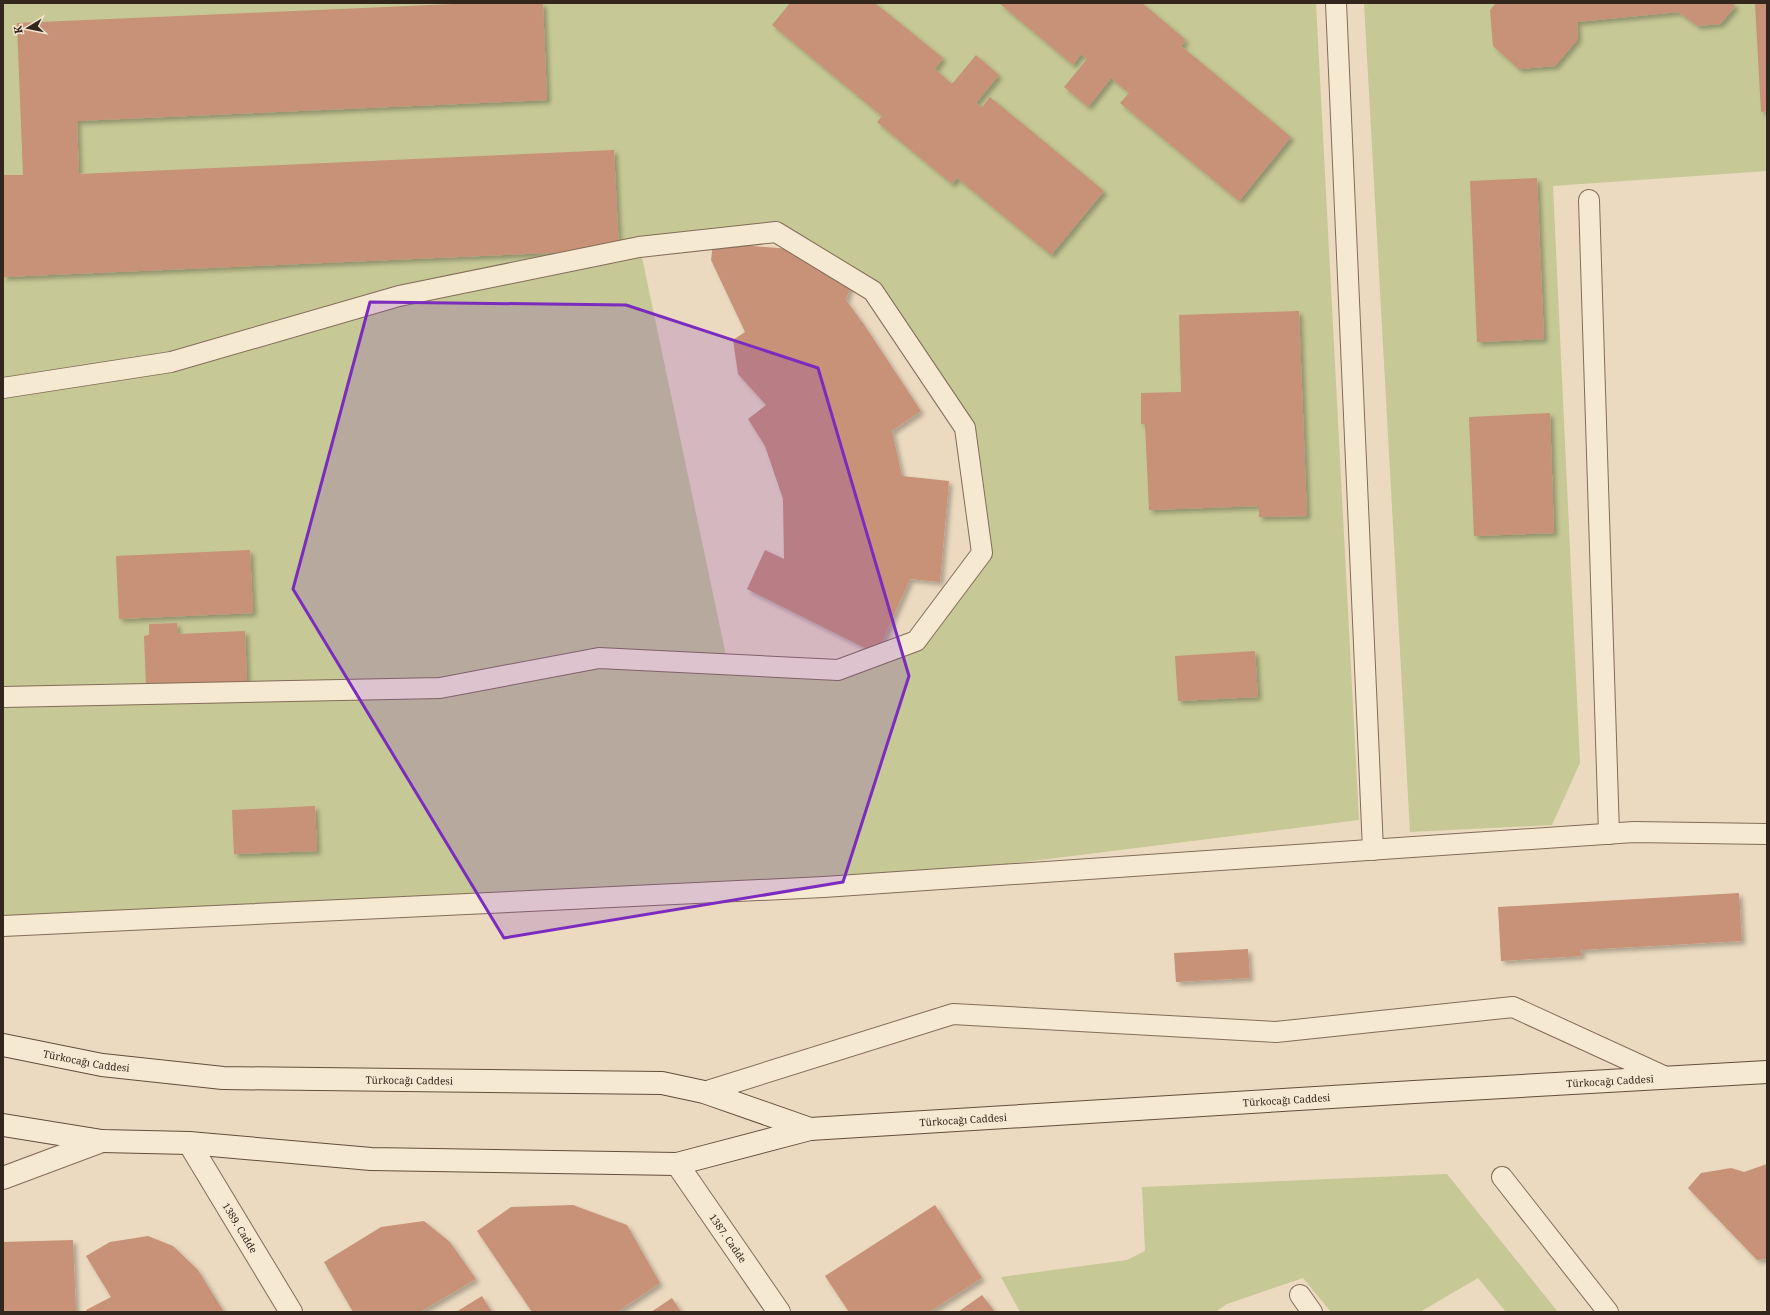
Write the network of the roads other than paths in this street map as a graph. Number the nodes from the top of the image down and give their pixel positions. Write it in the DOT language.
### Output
graph roads {
  1 [pos="1336,3"];
  2 [pos="1589,200"];
  3 [pos="3,388"];
  4 [pos="3,697"];
  5 [pos="1609,834"];
  6 [pos="1767,834"];
  7 [pos="1373,850"];
  8 [pos="3,926"];
  9 [pos="3,1045"];
  10 [pos="1766,1069"];
  11 [pos="1668,1078"];
  12 [pos="704,1092"];
  13 [pos="3,1126"];
  14 [pos="810,1129"];
  15 [pos="102,1141"];
  16 [pos="189,1143"];
  17 [pos="677,1164"];
  18 [pos="1502,1177"];
  19 [pos="3,1178"];
  20 [pos="1300,1296"];
  21 [pos="291,1312"];
  22 [pos="779,1312"];
  23 [pos="1312,1312"];
  24 [pos="1608,1312"];
  1 -- 7 [label="lane"];
  2 -- 5 [label="lane"];
  3 -- 4 [label="lane"];
  5 -- 6 [label="lane"];
  5 -- 7 [label="lane"];
  7 -- 8 [label="lane"];
  9 -- 12 [label="main road, Türkocağı Caddesi"];
  10 -- 11 [label="main road, Türkocağı Caddesi"];
  11 -- 12 [label="lane"];
  11 -- 14 [label="main road, Türkocağı Caddesi"];
  12 -- 14 [label="main road, Türkocağı Caddesi"];
  13 -- 15 [label="main road, Türkocağı Caddesi"];
  14 -- 17 [label="main road, Türkocağı Caddesi"];
  15 -- 16 [label="main road, Türkocağı Caddesi"];
  15 -- 19 [label="main road"];
  16 -- 17 [label="main road, Türkocağı Caddesi"];
  16 -- 21 [label="main road, 1389. Cadde"];
  17 -- 22 [label="main road, 1387. Cadde"];
  18 -- 24 [label="lane"];
  20 -- 23 [label="lane"];
}
